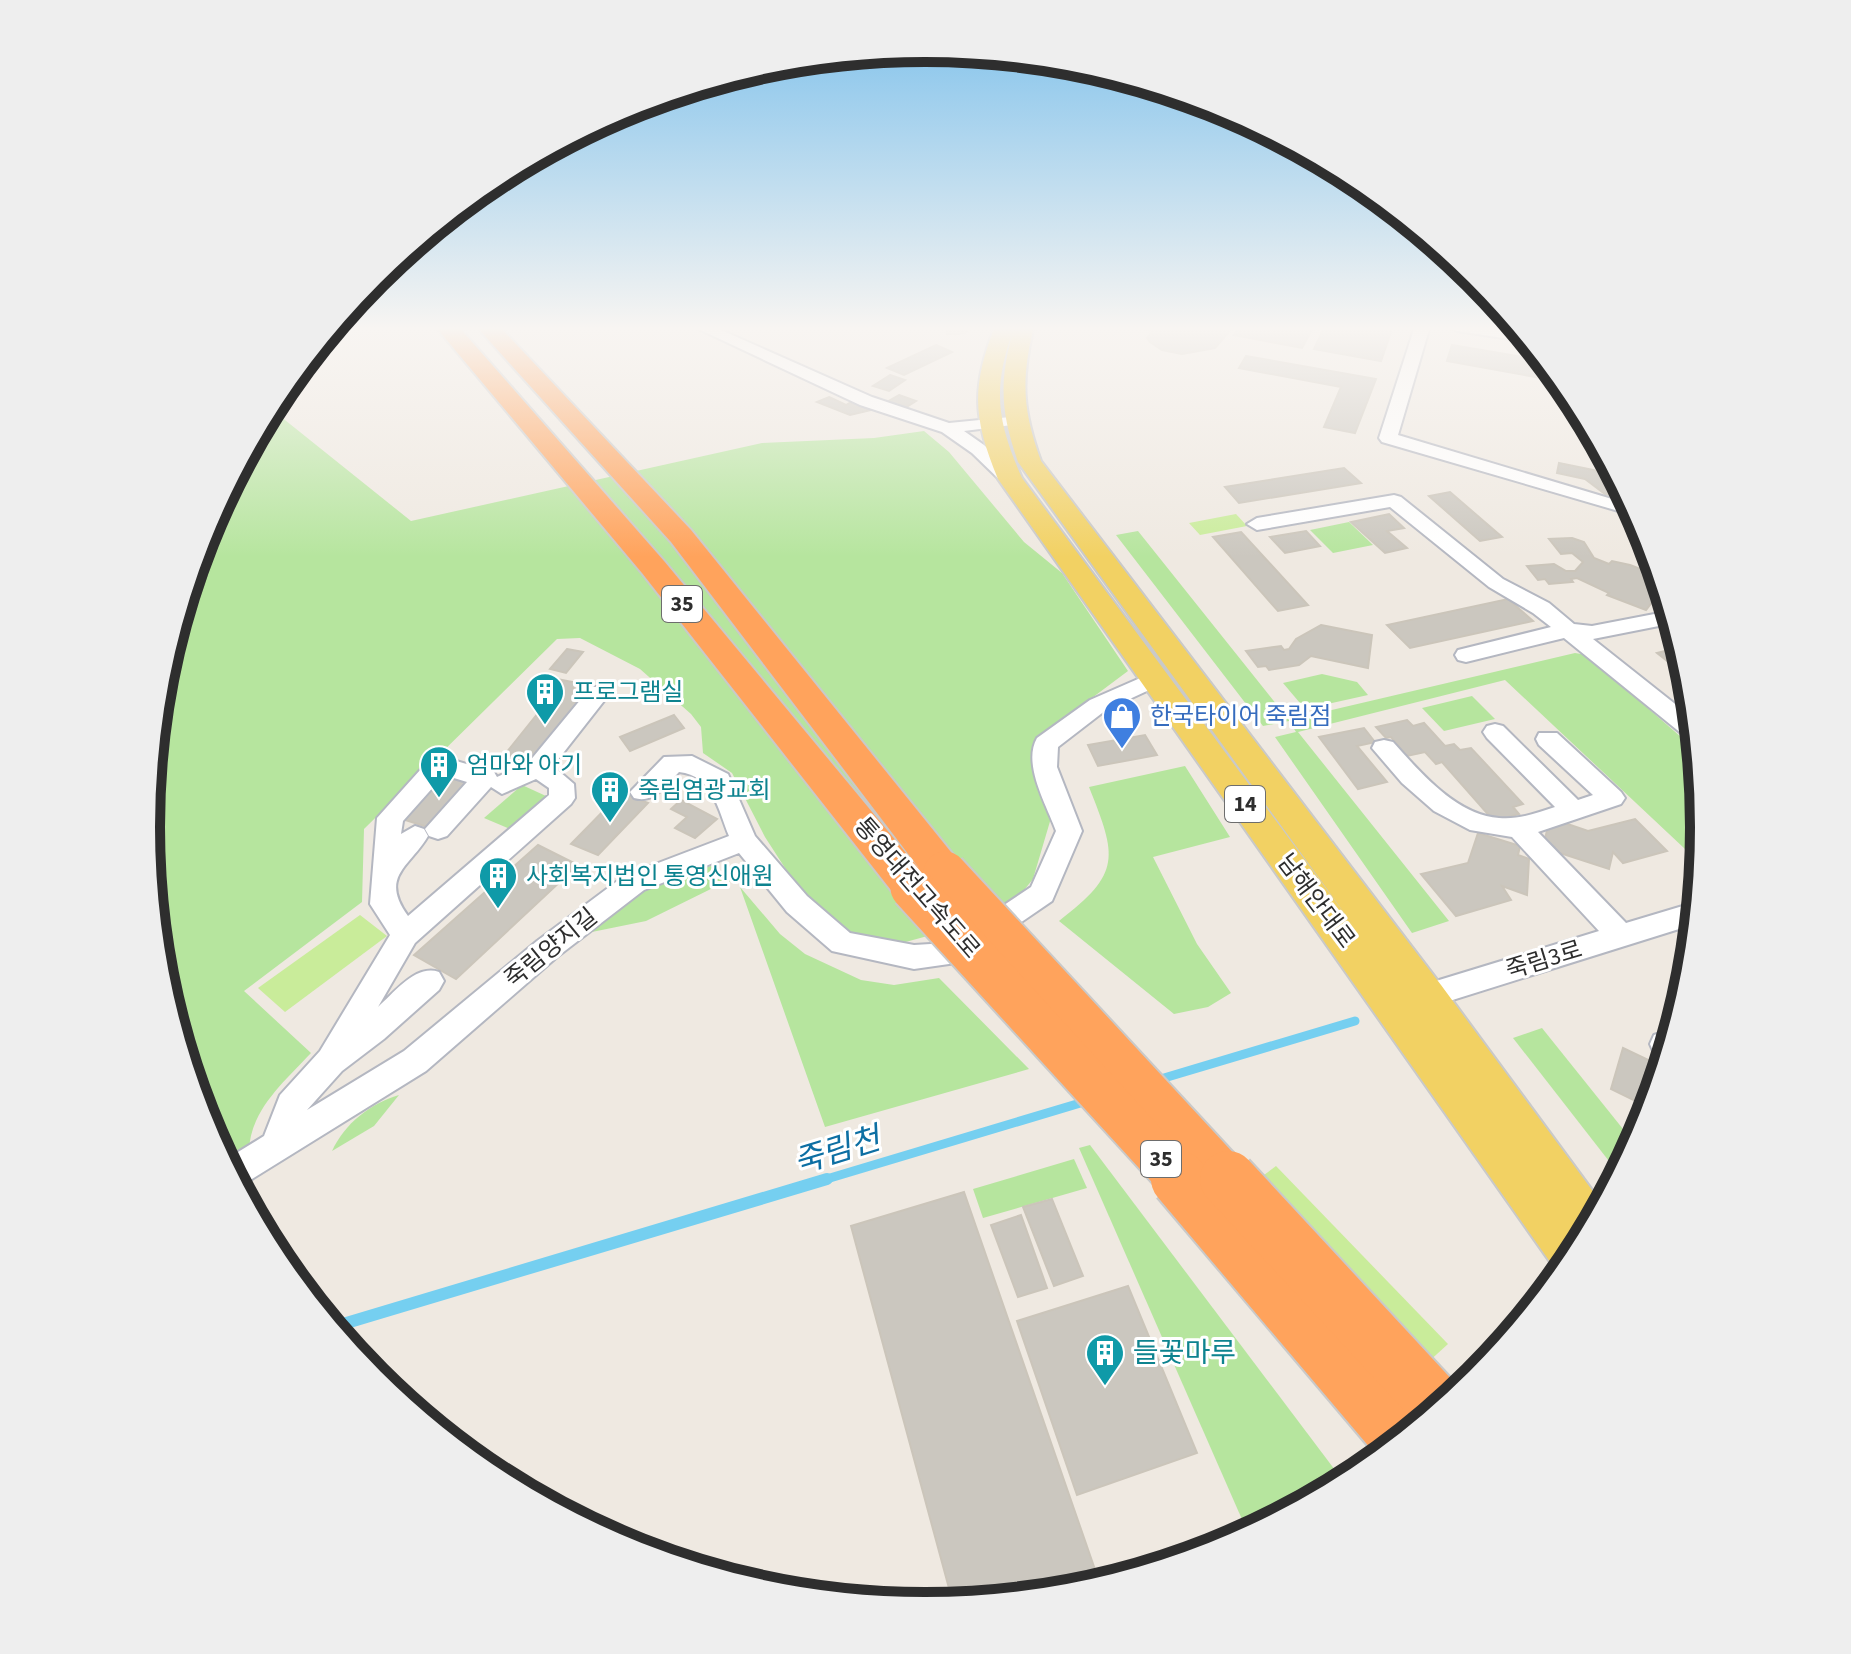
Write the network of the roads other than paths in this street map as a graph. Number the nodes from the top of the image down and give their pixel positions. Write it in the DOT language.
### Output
graph roads {
  1 [pos="512,403"];
  2 [pos="558,403"];
  3 [pos="873,403"];
  4 [pos="989,403"];
  5 [pos="1006,403"];
  6 [pos="1399,403"];
  7 [pos="1002,422"];
  8 [pos="948,428"];
  9 [pos="1388,438"];
  10 [pos="1382,462"];
  11 [pos="1010,479"];
  12 [pos="1620,507"];
  13 [pos="1257,524"];
  14 [pos="1662,621"];
  15 [pos="1568,630"];
  16 [pos="1466,655"];
  17 [pos="1154,679"];
  18 [pos="599,692"];
  19 [pos="1683,723"];
  20 [pos="1495,732"];
  21 [pos="1548,739"];
  22 [pos="1384,748"];
  23 [pos="538,768"];
  24 [pos="502,785"];
  25 [pos="643,792"];
  26 [pos="1574,811"];
  27 [pos="1518,827"];
  28 [pos="744,841"];
  29 [pos="384,871"];
  30 [pos="929,880"];
  31 [pos="1685,916"];
  32 [pos="405,935"];
  33 [pos="1621,936"];
  34 [pos="429,981"];
  35 [pos="1410,1002"];
  36 [pos="331,1061"];
  37 [pos="277,1146"];
  38 [pos="241,1168"];
  39 [pos="1584,1217"];
  40 [pos="1565,1247"];
  41 [pos="1432,1400"];
  42 [pos="1393,1432"];
  1 -- 30 [label="highway, 통영대전고속도로 / 35"];
  2 -- 30 [label="highway, 통영대전고속도로 / 35"];
  3 -- 8 [label="street"];
  4 -- 7 [label="main road, 남해안대로 / 14"];
  5 -- 7 [label="main road, 남해안대로 / 14"];
  6 -- 9 [label="street"];
  7 -- 8 [label="street"];
  7 -- 11 [label="main road, 남해안대로 / 14"];
  7 -- 35 [label="main road, 남해안대로 / 14"];
  8 -- 11 [label="street"];
  9 -- 10 [label="street"];
  9 -- 12 [label="street"];
  11 -- 17 [label="main road, 남해안대로 / 14"];
  13 -- 15 [label="street"];
  14 -- 15 [label="street"];
  15 -- 16 [label="street"];
  15 -- 19 [label="street"];
  17 -- 28 [label="street"];
  17 -- 35 [label="main road, 남해안대로 / 14"];
  18 -- 23 [label="street"];
  20 -- 26 [label="street"];
  21 -- 26 [label="street"];
  22 -- 27 [label="street"];
  23 -- 24 [label="street"];
  23 -- 32 [label="street"];
  25 -- 28 [label="street"];
  26 -- 27 [label="street"];
  27 -- 33 [label="street"];
  28 -- 37 [label="street, 죽림양지길"];
  29 -- 29 [label="street"];
  29 -- 32 [label="street"];
  30 -- 41 [label="highway, 통영대전고속도로 / 35, bridge"];
  30 -- 42 [label="highway, 통영대전고속도로 / 35, bridge"];
  31 -- 33 [label="street, 죽림3로"];
  32 -- 36 [label="street"];
  33 -- 35 [label="street, 죽림3로"];
  34 -- 36 [label="street"];
  35 -- 39 [label="main road, 남해안대로 / 14"];
  35 -- 40 [label="main road, 남해안대로 / 14"];
  36 -- 37 [label="street"];
  37 -- 38 [label="street, 죽림양지길"];
}
